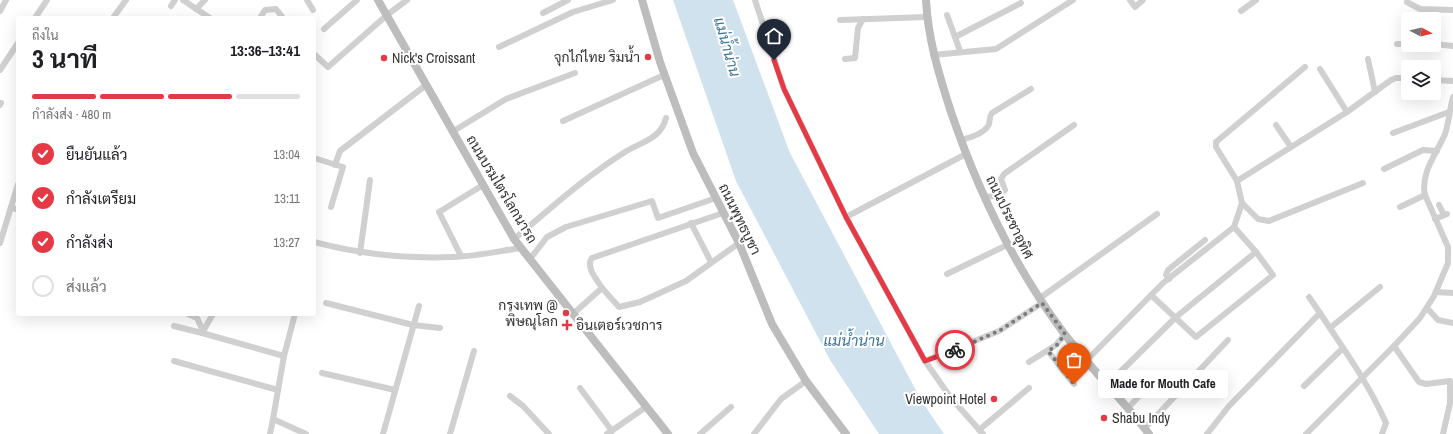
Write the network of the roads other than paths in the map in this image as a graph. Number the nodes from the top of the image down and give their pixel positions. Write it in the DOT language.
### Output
graph roads {
  1 [pos="6,0"];
  2 [pos="47,0"];
  3 [pos="126,0"];
  4 [pos="183,0"];
  5 [pos="205,0"];
  6 [pos="307,0"];
  7 [pos="358,0"];
  8 [pos="378,0"];
  9 [pos="407,0"];
  10 [pos="568,0"];
  11 [pos="613,0"];
  12 [pos="642,0"];
  13 [pos="755,0"];
  14 [pos="926,0"];
  15 [pos="1073,0"];
  16 [pos="1130,0"];
  17 [pos="1143,0"];
  18 [pos="1256,0"];
  19 [pos="1407,2"];
  20 [pos="1021,3"];
  21 [pos="196,9"];
  22 [pos="313,10"];
  23 [pos="1453,10"];
  24 [pos="0,11"];
  25 [pos="1241,11"];
  26 [pos="543,13"];
  27 [pos="387,15"];
  28 [pos="947,15"];
  29 [pos="36,16"];
  30 [pos="114,16"];
  31 [pos="207,16"];
  32 [pos="261,16"];
  33 [pos="281,16"];
  34 [pos="927,17"];
  35 [pos="862,19"];
  36 [pos="840,20"];
  37 [pos="324,29"];
  38 [pos="955,38"];
  39 [pos="1397,44"];
  40 [pos="1401,44"];
  41 [pos="1441,45"];
  42 [pos="16,46"];
  43 [pos="1453,46"];
  44 [pos="499,47"];
  45 [pos="960,51"];
  46 [pos="933,55"];
  47 [pos="316,56"];
  48 [pos="845,59"];
  49 [pos="1368,59"];
  50 [pos="1306,67"];
  51 [pos="1320,69"];
  52 [pos="0,70"];
  53 [pos="575,73"];
  54 [pos="664,75"];
  55 [pos="1401,78"];
  56 [pos="1441,80"];
  57 [pos="1453,81"];
  58 [pos="426,85"];
  59 [pos="1031,89"];
  60 [pos="1374,92"];
  61 [pos="1453,96"];
  62 [pos="1347,112"];
  63 [pos="1450,112"];
  64 [pos="666,118"];
  65 [pos="563,121"];
  66 [pos="1074,125"];
  67 [pos="1276,125"];
  68 [pos="452,132"];
  69 [pos="1393,133"];
  70 [pos="961,140"];
  71 [pos="1291,147"];
  72 [pos="1437,151"];
  73 [pos="966,154"];
  74 [pos="316,159"];
  75 [pos="335,165"];
  76 [pos="1384,169"];
  77 [pos="370,180"];
  78 [pos="1237,181"];
  79 [pos="1363,183"];
  80 [pos="483,185"];
  81 [pos="16,190"];
  82 [pos="1425,195"];
  83 [pos="985,197"];
  84 [pos="716,198"];
  85 [pos="1242,203"];
  86 [pos="1439,205"];
  87 [pos="11,207"];
  88 [pos="330,207"];
  89 [pos="1400,207"];
  90 [pos="16,209"];
  91 [pos="724,213"];
  92 [pos="1157,214"];
  93 [pos="846,217"];
  94 [pos="1435,219"];
  95 [pos="691,223"];
  96 [pos="1234,227"];
  97 [pos="514,239"];
  98 [pos="1205,240"];
  99 [pos="316,242"];
  100 [pos="0,243"];
  101 [pos="739,243"];
  102 [pos="1007,245"];
  103 [pos="521,248"];
  104 [pos="1256,252"];
  105 [pos="360,253"];
  106 [pos="1451,255"];
  107 [pos="461,256"];
  108 [pos="530,259"];
  109 [pos="711,262"];
  110 [pos="947,274"];
  111 [pos="1168,279"];
  112 [pos="1380,287"];
  113 [pos="602,288"];
  114 [pos="1436,292"];
  115 [pos="1453,293"];
  116 [pos="1151,295"];
  117 [pos="1309,297"];
  118 [pos="1041,301"];
  119 [pos="326,303"];
  120 [pos="419,306"];
  121 [pos="1427,308"];
  122 [pos="574,313"];
  123 [pos="1320,313"];
  124 [pos="192,316"];
  125 [pos="211,316"];
  126 [pos="294,316"];
  127 [pos="1176,317"];
  128 [pos="1453,323"];
  129 [pos="413,325"];
  130 [pos="174,326"];
  131 [pos="440,328"];
  132 [pos="1330,328"];
  133 [pos="202,332"];
  134 [pos="1065,334"];
  135 [pos="1228,340"];
  136 [pos="1394,346"];
  137 [pos="1343,348"];
  138 [pos="474,351"];
  139 [pos="1048,351"];
  140 [pos="284,356"];
  141 [pos="1087,360"];
  142 [pos="174,361"];
  143 [pos="925,361"];
  144 [pos="1029,362"];
  145 [pos="322,373"];
  146 [pos="1364,378"];
  147 [pos="806,381"];
  148 [pos="1153,381"];
  149 [pos="1074,384"];
  150 [pos="1108,384"];
  151 [pos="1304,386"];
  152 [pos="580,388"];
  153 [pos="1029,388"];
  154 [pos="278,390"];
  155 [pos="395,390"];
  156 [pos="510,396"];
  157 [pos="646,407"];
  158 [pos="731,407"];
  159 [pos="1128,408"];
  160 [pos="273,420"];
  161 [pos="1147,431"];
  162 [pos="609,432"];
  163 [pos="981,432"];
  164 [pos="270,434"];
  165 [pos="306,434"];
  166 [pos="383,434"];
  167 [pos="450,434"];
  168 [pos="549,434"];
  169 [pos="667,434"];
  170 [pos="700,434"];
  171 [pos="754,434"];
  172 [pos="846,434"];
  173 [pos="1207,434"];
  174 [pos="1306,434"];
  175 [pos="1382,434"];
  176 [pos="1443,434"];
  1 -- 24 [label="street"];
  2 -- 29 [label="street"];
  3 -- 30 [label="street"];
  4 -- 21 [label="street"];
  5 -- 21 [label="street"];
  6 -- 22 [label="street"];
  7 -- 37 [label="street"];
  8 -- 27 [label="street, ถนนบรมไตรโลกนารถ"];
  9 -- 27 [label="street"];
  10 -- 26 [label="street"];
  11 -- 44 [label="street"];
  12 -- 54 [label="street, ถนนพุทธบูชา"];
  13 -- 93 [label="street"];
  14 -- 34 [label="street, ถนนประชาอุทิศ"];
  15 -- 45 [label="street"];
  16 -- 17 [label="street"];
  18 -- 25 [label="street"];
  19 -- 23 [label="street"];
  20 -- 38 [label="street"];
  21 -- 31 [label="street"];
  27 -- 47 [label="street"];
  27 -- 58 [label="street, ถนนบรมไตรโลกนารถ"];
  28 -- 38 [label="street"];
  32 -- 33 [label="street"];
  34 -- 35 [label="street"];
  34 -- 46 [label="street, ถนนประชาอุทิศ"];
  35 -- 36 [label="street"];
  35 -- 48 [label="street"];
  38 -- 45 [label="street"];
  39 -- 40 [label="street"];
  41 -- 43 [label="street"];
  42 -- 52 [label="street"];
  45 -- 46 [label="street"];
  46 -- 70 [label="street, ถนนประชาอุทิศ"];
  49 -- 60 [label="street"];
  50 -- 78 [label="street"];
  51 -- 62 [label="street"];
  53 -- 68 [label="street"];
  54 -- 65 [label="street"];
  54 -- 84 [label="street, ถนนพุทธบูชา"];
  55 -- 60 [label="street"];
  56 -- 57 [label="street"];
  58 -- 68 [label="street, ถนนบรมไตรโลกนารถ"];
  58 -- 75 [label="street"];
  59 -- 70 [label="street"];
  60 -- 62 [label="street"];
  61 -- 63 [label="street"];
  62 -- 71 [label="street"];
  63 -- 69 [label="street"];
  63 -- 72 [label="street"];
  64 -- 97 [label="street"];
  66 -- 83 [label="street"];
  67 -- 71 [label="street"];
  68 -- 80 [label="street, ถนนบรมไตรโลกนารถ"];
  70 -- 73 [label="street, ถนนประชาอุทิศ"];
  71 -- 78 [label="street"];
  72 -- 76 [label="street"];
  72 -- 82 [label="street"];
  73 -- 83 [label="street, ถนนประชาอุทิศ"];
  73 -- 93 [label="street"];
  74 -- 75 [label="street"];
  75 -- 88 [label="street"];
  77 -- 105 [label="street"];
  78 -- 85 [label="street"];
  79 -- 85 [label="street"];
  80 -- 97 [label="street, ถนนบรมไตรโลกนารถ"];
  80 -- 107 [label="street"];
  81 -- 87 [label="street"];
  82 -- 89 [label="street"];
  82 -- 94 [label="street"];
  83 -- 102 [label="street, ถนนประชาอุทิศ"];
  84 -- 91 [label="street, ถนนพุทธบูชา"];
  84 -- 108 [label="street"];
  85 -- 96 [label="street"];
  86 -- 94 [label="street"];
  87 -- 90 [label="street"];
  87 -- 100 [label="street"];
  91 -- 95 [label="street"];
  91 -- 101 [label="street, ถนนพุทธบูชา"];
  92 -- 118 [label="street"];
  93 -- 143 [label="street"];
  94 -- 106 [label="street"];
  95 -- 109 [label="street"];
  95 -- 113 [label="street"];
  96 -- 104 [label="street"];
  96 -- 111 [label="street"];
  97 -- 103 [label="street, ถนนบรมไตรโลกนารถ"];
  98 -- 111 [label="street"];
  99 -- 105 [label="street"];
  101 -- 109 [label="street"];
  101 -- 147 [label="street, ถนนพุทธบูชา"];
  102 -- 110 [label="street"];
  102 -- 118 [label="street, ถนนประชาอุทิศ"];
  103 -- 107 [label="street"];
  103 -- 108 [label="street, ถนนบรมไตรโลกนารถ"];
  104 -- 127 [label="street"];
  104 -- 127 [label="street"];
  105 -- 107 [label="street"];
  106 -- 114 [label="street"];
  108 -- 122 [label="street, ถนนบรมไตรโลกนารถ"];
  109 -- 113 [label="street"];
  111 -- 116 [label="street"];
  112 -- 132 [label="street"];
  113 -- 122 [label="street"];
  114 -- 115 [label="street"];
  114 -- 121 [label="street"];
  116 -- 127 [label="street"];
  116 -- 141 [label="street"];
  117 -- 123 [label="street"];
  118 -- 134 [label="street, ถนนประชาอุทิศ"];
  118 -- 143 [label="street"];
  119 -- 129 [label="street"];
  120 -- 129 [label="street"];
  121 -- 128 [label="street"];
  121 -- 136 [label="street"];
  122 -- 157 [label="street, ถนนบรมไตรโลกนารถ"];
  123 -- 132 [label="street"];
  123 -- 173 [label="street"];
  124 -- 133 [label="street"];
  125 -- 133 [label="street"];
  126 -- 140 [label="street"];
  127 -- 150 [label="street"];
  129 -- 131 [label="street"];
  129 -- 155 [label="street"];
  130 -- 133 [label="street"];
  132 -- 137 [label="street"];
  133 -- 140 [label="street"];
  134 -- 139 [label="street"];
  134 -- 141 [label="street, ถนนประชาอุทิศ"];
  135 -- 161 [label="street"];
  136 -- 146 [label="street"];
  136 -- 176 [label="street"];
  137 -- 146 [label="street"];
  137 -- 151 [label="street"];
  138 -- 167 [label="street"];
  139 -- 144 [label="street"];
  139 -- 149 [label="street"];
  140 -- 154 [label="street"];
  141 -- 150 [label="street, ถนนประชาอุทิศ"];
  142 -- 154 [label="street"];
  143 -- 163 [label="street"];
  145 -- 155 [label="street"];
  146 -- 174 [label="street"];
  146 -- 175 [label="street"];
  147 -- 171 [label="street"];
  147 -- 172 [label="street, ถนนพุทธบูชา"];
  148 -- 159 [label="street"];
  150 -- 159 [label="street, ถนนประชาอุทิศ"];
  152 -- 162 [label="street"];
  153 -- 163 [label="street"];
  154 -- 160 [label="street"];
  155 -- 166 [label="street"];
  156 -- 168 [label="street"];
  157 -- 162 [label="street"];
  157 -- 169 [label="street, ถนนบรมไตรโลกนารถ"];
  158 -- 170 [label="street"];
  159 -- 161 [label="street, ถนนประชาอุทิศ"];
  160 -- 164 [label="street"];
  160 -- 165 [label="street"];
}
